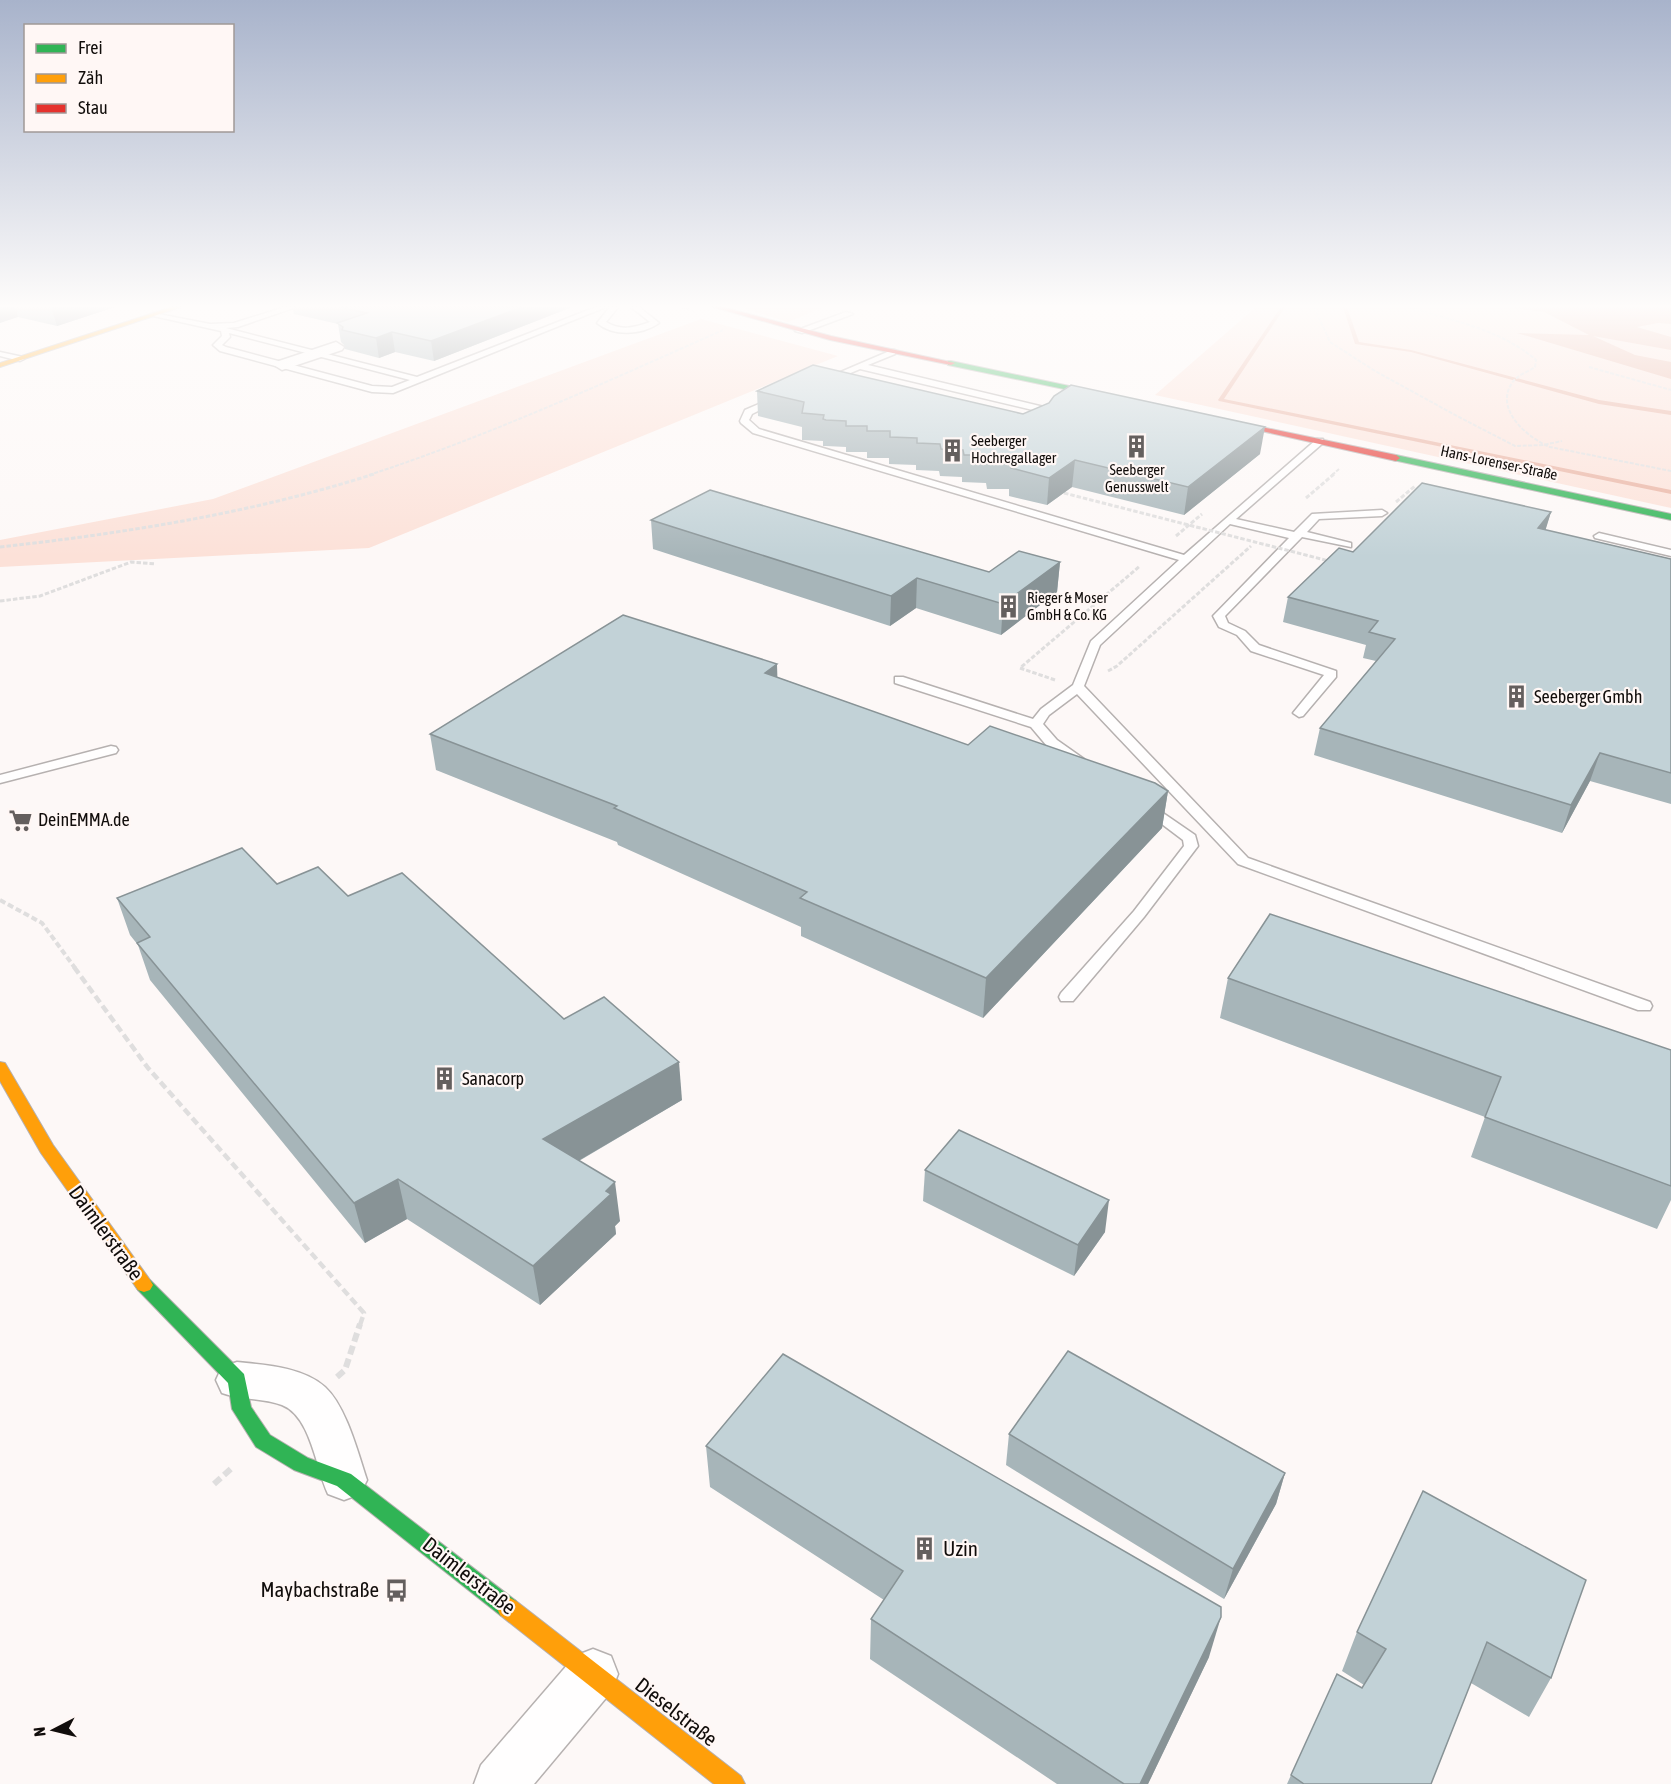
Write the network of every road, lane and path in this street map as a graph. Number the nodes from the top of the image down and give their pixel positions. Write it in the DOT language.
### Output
graph roads {
  1 [pos="590,390"];
  2 [pos="962,390"];
  3 [pos="1080,390"];
  4 [pos="1411,390"];
  5 [pos="1509,390"];
  6 [pos="784,396"];
  7 [pos="1131,401"];
  8 [pos="1210,417"];
  9 [pos="1034,430"];
  10 [pos="1320,441"];
  11 [pos="1562,441"];
  12 [pos="1543,445"];
  13 [pos="1671,471"];
  14 [pos="1418,483"];
  15 [pos="1064,493"];
  16 [pos="1383,513"];
  17 [pos="1671,517"];
  18 [pos="1228,520"];
  19 [pos="1298,535"];
  20 [pos="1599,536"];
  21 [pos="1347,545"];
  22 [pos="0,547"];
  23 [pos="1671,553"];
  24 [pos="1186,559"];
  25 [pos="1333,562"];
  26 [pos="156,564"];
  27 [pos="0,601"];
  28 [pos="899,680"];
  29 [pos="1078,687"];
  30 [pos="1299,713"];
  31 [pos="1036,724"];
  32 [pos="111,750"];
  33 [pos="1089,768"];
  34 [pos="0,779"];
  35 [pos="1135,799"];
  36 [pos="0,900"];
  37 [pos="1067,997"];
  38 [pos="1644,1006"];
  39 [pos="0,1067"];
  40 [pos="345,1370"];
  41 [pos="237,1380"];
  42 [pos="344,1480"];
  43 [pos="593,1674"];
  44 [pos="500,1784"];
  45 [pos="733,1784"];
  1 -- 22 [label="path"];
  2 -- 9 [label="lane"];
  3 -- 7 [label="street"];
  4 -- 12 [label="path"];
  5 -- 12 [label="path"];
  6 -- 24 [label="lane"];
  8 -- 10 [label="street, Hans-Lorenser-Straße"];
  10 -- 17 [label="street, Hans-Lorenser-Straße"];
  10 -- 18 [label="lane"];
  11 -- 12 [label="path"];
  12 -- 13 [label="path"];
  14 -- 16 [label="path"];
  15 -- 25 [label="path, bridge"];
  16 -- 19 [label="lane"];
  18 -- 19 [label="lane"];
  18 -- 24 [label="lane"];
  19 -- 21 [label="lane"];
  19 -- 30 [label="lane"];
  20 -- 23 [label="lane"];
  24 -- 29 [label="lane"];
  26 -- 27 [label="path"];
  28 -- 31 [label="lane"];
  29 -- 31 [label="lane"];
  29 -- 38 [label="lane"];
  31 -- 33 [label="lane"];
  32 -- 34 [label="lane"];
  35 -- 37 [label="lane"];
  36 -- 40 [label="path"];
  39 -- 41 [label="street, Daimlerstraße"];
  41 -- 42 [label="street, Daimlerstraße"];
  41 -- 42 [label="street"];
  42 -- 43 [label="street, Daimlerstraße"];
  43 -- 44 [label="street"];
  43 -- 45 [label="street, Dieselstraße"];
}
